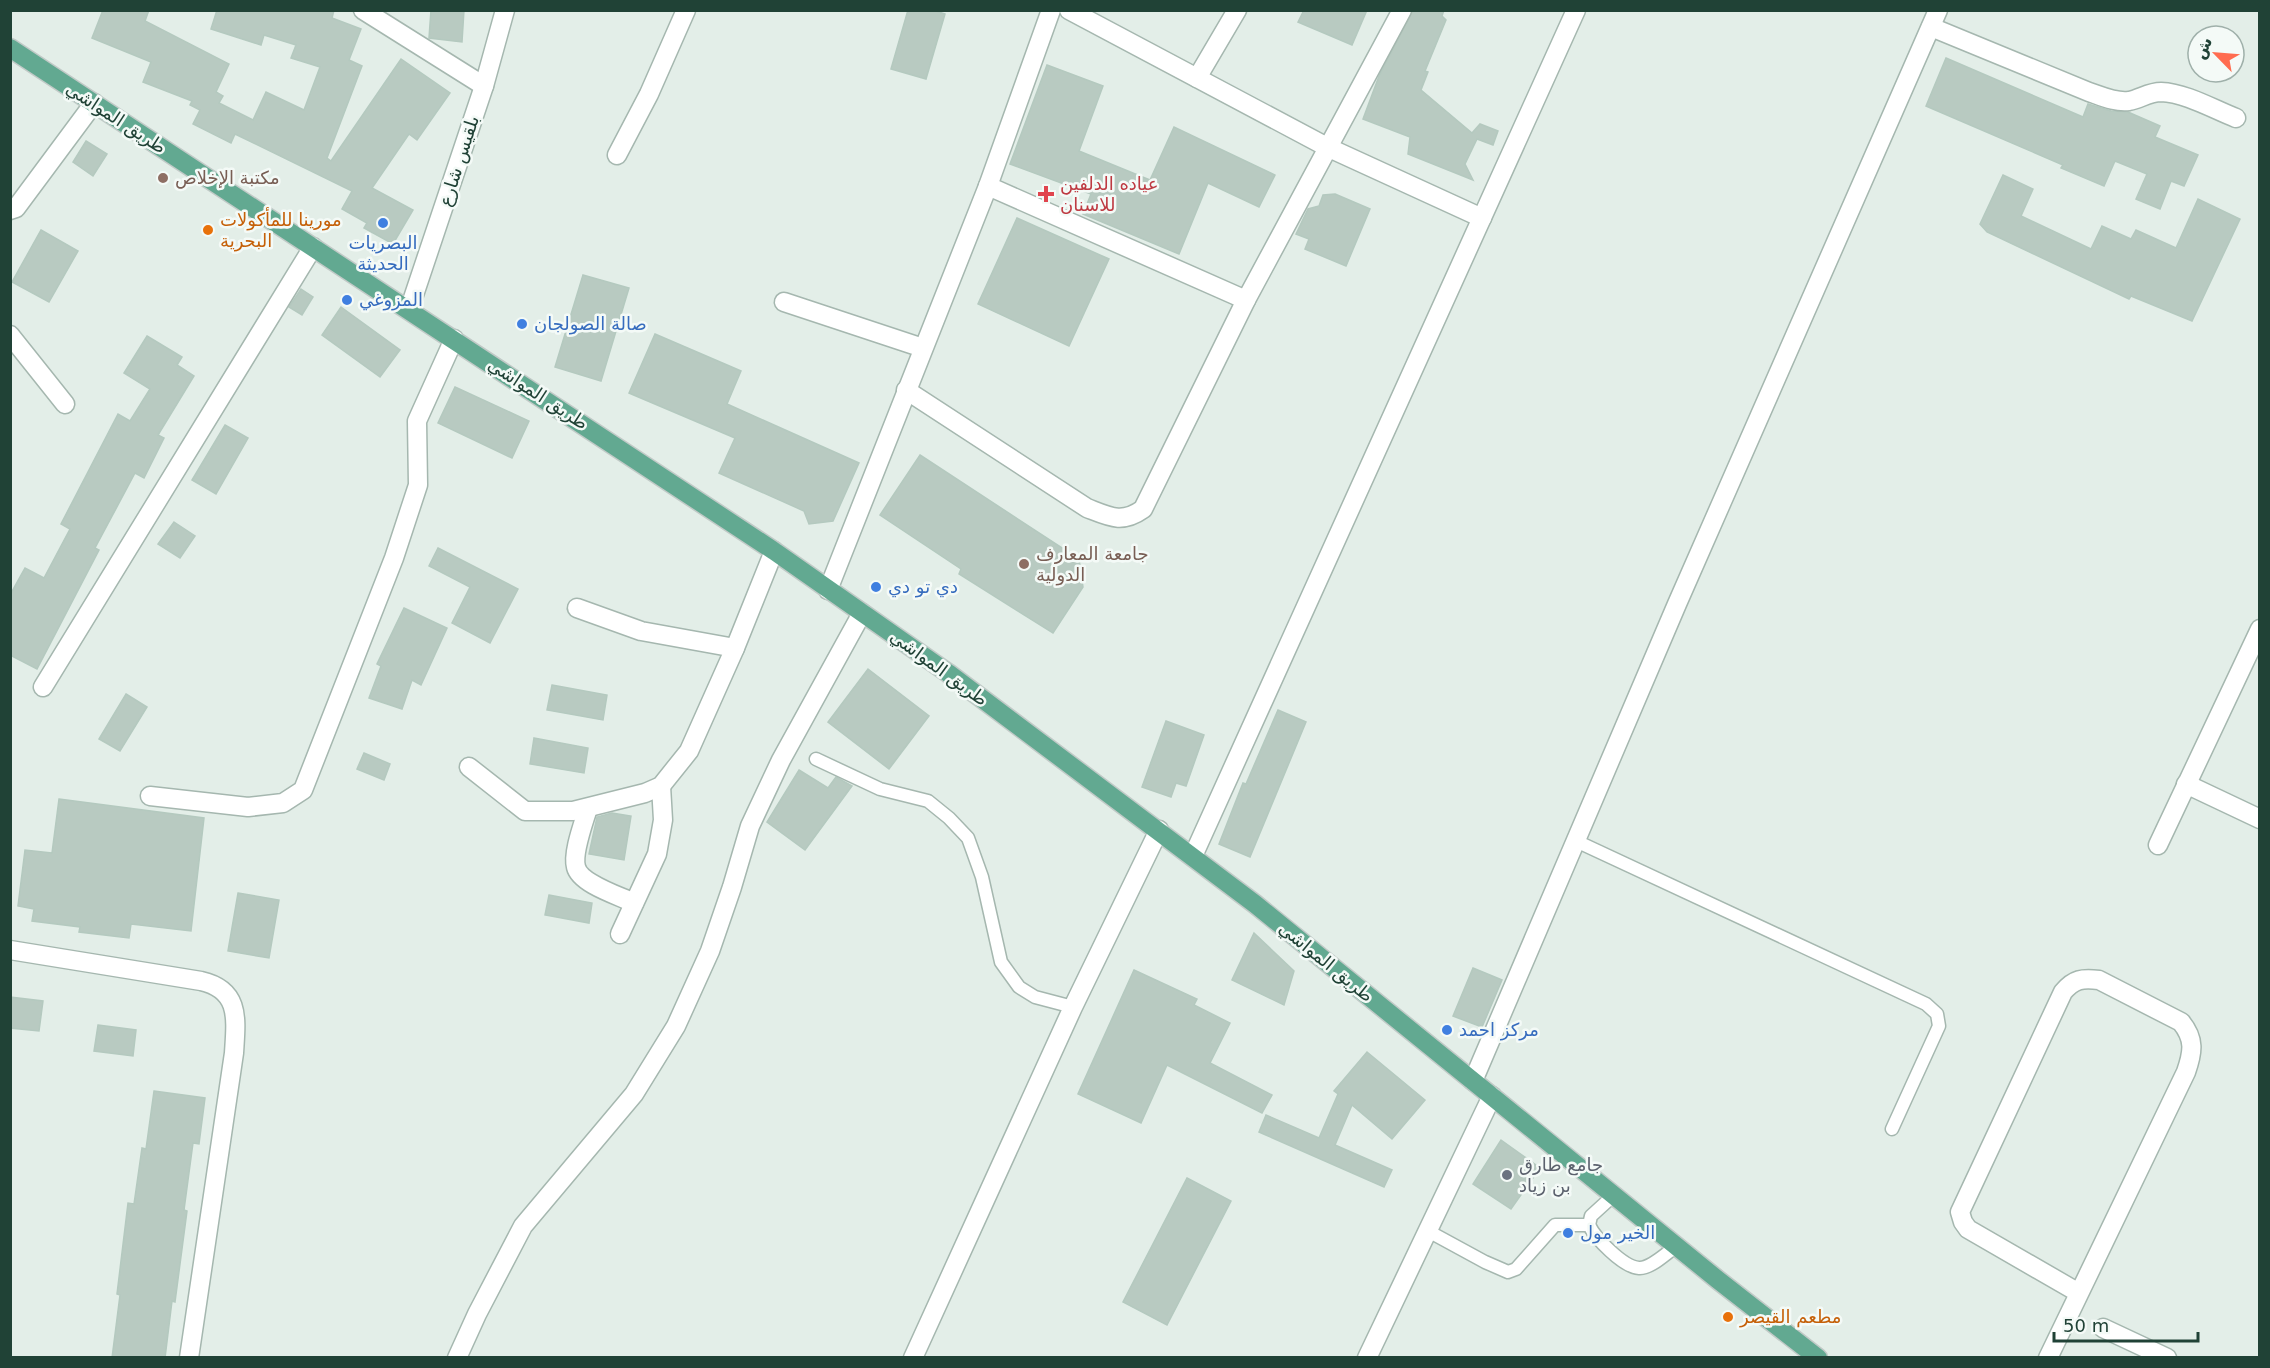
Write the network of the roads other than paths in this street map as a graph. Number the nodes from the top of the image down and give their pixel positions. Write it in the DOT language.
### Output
graph roads {
  1 [pos="363,10"];
  2 [pos="505,10"];
  3 [pos="686,10"];
  4 [pos="1051,10"];
  5 [pos="1069,10"];
  6 [pos="1237,10"];
  7 [pos="1402,10"];
  8 [pos="1576,10"];
  9 [pos="1935,19"];
  10 [pos="10,48"];
  11 [pos="1197,78"];
  12 [pos="484,86"];
  13 [pos="94,103"];
  14 [pos="2236,118"];
  15 [pos="1327,147"];
  16 [pos="617,155"];
  17 [pos="988,186"];
  18 [pos="12,211"];
  19 [pos="1482,218"];
  20 [pos="313,247"];
  21 [pos="1246,300"];
  22 [pos="784,302"];
  23 [pos="409,310"];
  24 [pos="10,335"];
  25 [pos="454,339"];
  26 [pos="923,348"];
  27 [pos="906,390"];
  28 [pos="65,404"];
  29 [pos="774,551"];
  30 [pos="828,590"];
  31 [pos="577,608"];
  32 [pos="862,613"];
  33 [pos="2259,629"];
  34 [pos="735,648"];
  35 [pos="43,687"];
  36 [pos="816,759"];
  37 [pos="469,767"];
  38 [pos="2186,784"];
  39 [pos="661,786"];
  40 [pos="150,796"];
  41 [pos="588,808"];
  42 [pos="2259,819"];
  43 [pos="1159,830"];
  44 [pos="1576,841"];
  45 [pos="2158,845"];
  46 [pos="1193,856"];
  47 [pos="634,903"];
  48 [pos="620,934"];
  49 [pos="10,950"];
  50 [pos="1073,1007"];
  51 [pos="1473,1081"];
  52 [pos="1492,1096"];
  53 [pos="1892,1129"];
  54 [pos="1614,1195"];
  55 [pos="1589,1225"];
  56 [pos="1428,1231"];
  57 [pos="1677,1246"];
  58 [pos="2079,1293"];
  59 [pos="2103,1329"];
  60 [pos="1811,1355"];
  61 [pos="189,1358"];
  62 [pos="457,1358"];
  63 [pos="913,1358"];
  64 [pos="1367,1358"];
  65 [pos="2048,1358"];
  66 [pos="2167,1358"];
  1 -- 12 [label="street"];
  2 -- 12 [label="street, بلقيس شارع"];
  3 -- 16 [label="street"];
  4 -- 17 [label="street"];
  5 -- 11 [label="street"];
  6 -- 11 [label="street"];
  7 -- 15 [label="street"];
  8 -- 19 [label="street"];
  9 -- 14 [label="street"];
  9 -- 44 [label="street"];
  10 -- 13 [label="main road, طريق المواشي"];
  11 -- 15 [label="street"];
  12 -- 23 [label="street, بلقيس شارع"];
  13 -- 18 [label="street"];
  13 -- 20 [label="main road, طريق المواشي"];
  15 -- 19 [label="street"];
  15 -- 21 [label="street"];
  17 -- 21 [label="street"];
  17 -- 26 [label="street"];
  19 -- 46 [label="street"];
  20 -- 23 [label="main road, طريق المواشي"];
  20 -- 35 [label="street"];
  21 -- 27 [label="street"];
  22 -- 26 [label="street"];
  23 -- 25 [label="main road, طريق المواشي"];
  24 -- 28 [label="street"];
  25 -- 29 [label="main road, طريق المواشي"];
  25 -- 40 [label="street"];
  26 -- 27 [label="street"];
  27 -- 30 [label="street"];
  29 -- 30 [label="main road, طريق المواشي"];
  29 -- 34 [label="street"];
  30 -- 32 [label="main road, طريق المواشي"];
  31 -- 34 [label="street"];
  32 -- 43 [label="main road, طريق المواشي"];
  32 -- 62 [label="street"];
  33 -- 38 [label="street"];
  34 -- 39 [label="street"];
  36 -- 50 [label="lane"];
  37 -- 41 [label="street"];
  38 -- 42 [label="street"];
  38 -- 45 [label="street"];
  39 -- 41 [label="street"];
  39 -- 47 [label="street"];
  41 -- 47 [label="street"];
  43 -- 46 [label="main road, طريق المواشي"];
  43 -- 50 [label="street"];
  44 -- 51 [label="street"];
  44 -- 53 [label="lane"];
  46 -- 51 [label="main road, طريق المواشي"];
  47 -- 48 [label="street"];
  49 -- 61 [label="street"];
  50 -- 63 [label="street"];
  51 -- 52 [label="main road, طريق المواشي"];
  52 -- 54 [label="main road, طريق المواشي"];
  52 -- 56 [label="street"];
  54 -- 55 [label="lane"];
  54 -- 57 [label="main road, طريق المواشي"];
  55 -- 56 [label="lane"];
  55 -- 57 [label="lane"];
  56 -- 64 [label="street"];
  57 -- 60 [label="main road, طريق المواشي"];
  58 -- 58 [label="street"];
  58 -- 65 [label="street"];
  59 -- 66 [label="street"];
}
